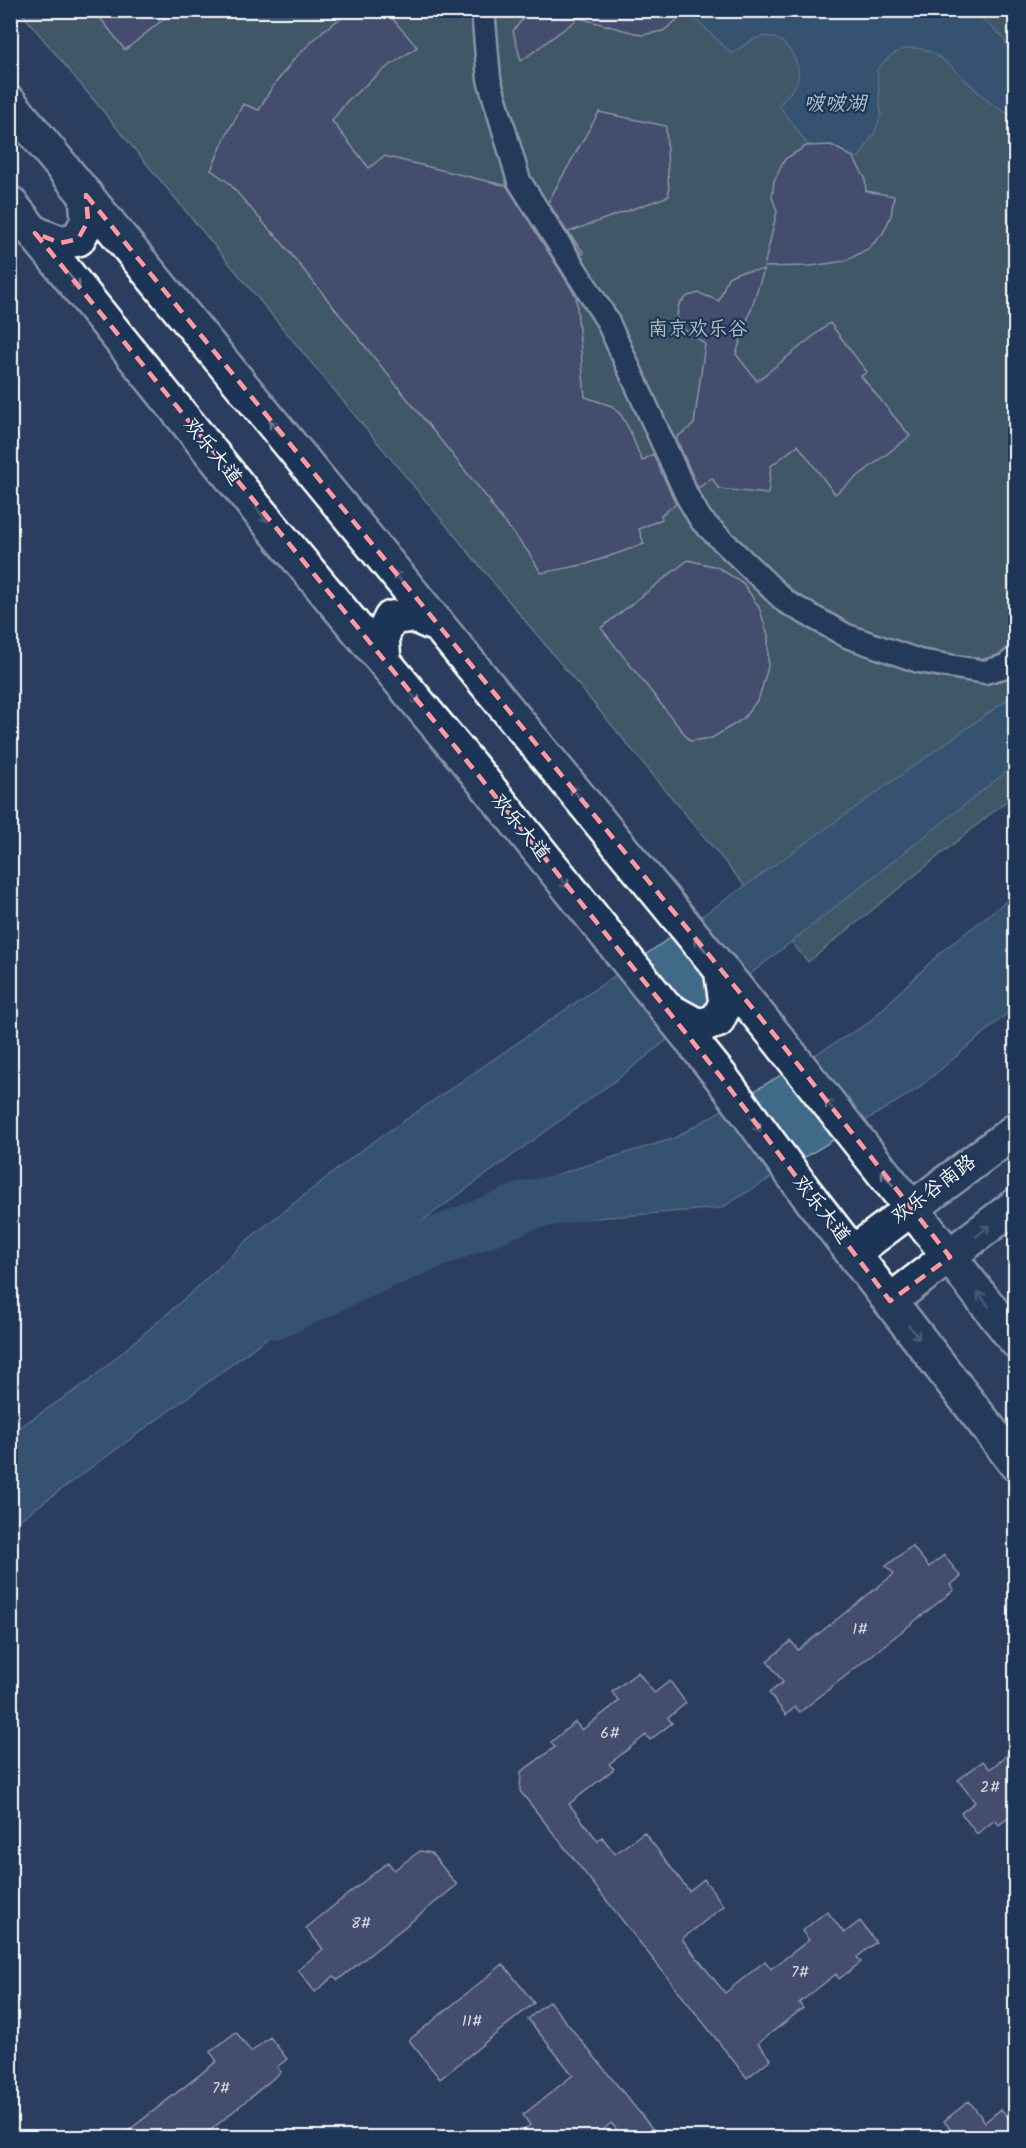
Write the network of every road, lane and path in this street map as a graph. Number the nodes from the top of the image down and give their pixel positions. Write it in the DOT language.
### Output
graph roads {
  1 [pos="483,10"];
  2 [pos="10,103"];
  3 [pos="86,195"];
  4 [pos="10,203"];
  5 [pos="35,233"];
  6 [pos="438,626"];
  7 [pos="1016,657"];
  8 [pos="384,661"];
  9 [pos="721,969"];
  10 [pos="665,1009"];
  11 [pos="1016,1130"];
  12 [pos="1016,1206"];
  13 [pos="911,1207"];
  14 [pos="854,1252"];
  15 [pos="950,1257"];
  16 [pos="890,1301"];
  17 [pos="1016,1341"];
  18 [pos="1016,1464"];
  1 -- 7 [label="street"];
  2 -- 3 [label="main road"];
  3 -- 5 [label="main road"];
  6 -- 3 [label="main road, one-way"];
  4 -- 5 [label="main road, 欢乐大道"];
  5 -- 8 [label="main road, 欢乐大道, one-way"];
  6 -- 8 [label="main road"];
  9 -- 6 [label="main road, one-way"];
  8 -- 10 [label="main road, 欢乐大道, one-way"];
  9 -- 10 [label="main road"];
  13 -- 9 [label="main road, one-way"];
  10 -- 14 [label="main road, 欢乐大道, one-way"];
  11 -- 13 [label="main road, 欢乐谷南路"];
  15 -- 12 [label="main road, one-way"];
  13 -- 14 [label="main road, 欢乐谷南路"];
  13 -- 15 [label="main road"];
  14 -- 16 [label="main road, 欢乐大道"];
  15 -- 16 [label="main road"];
  17 -- 15 [label="main road, one-way"];
  16 -- 18 [label="main road, 欢乐大道, one-way"];
}
